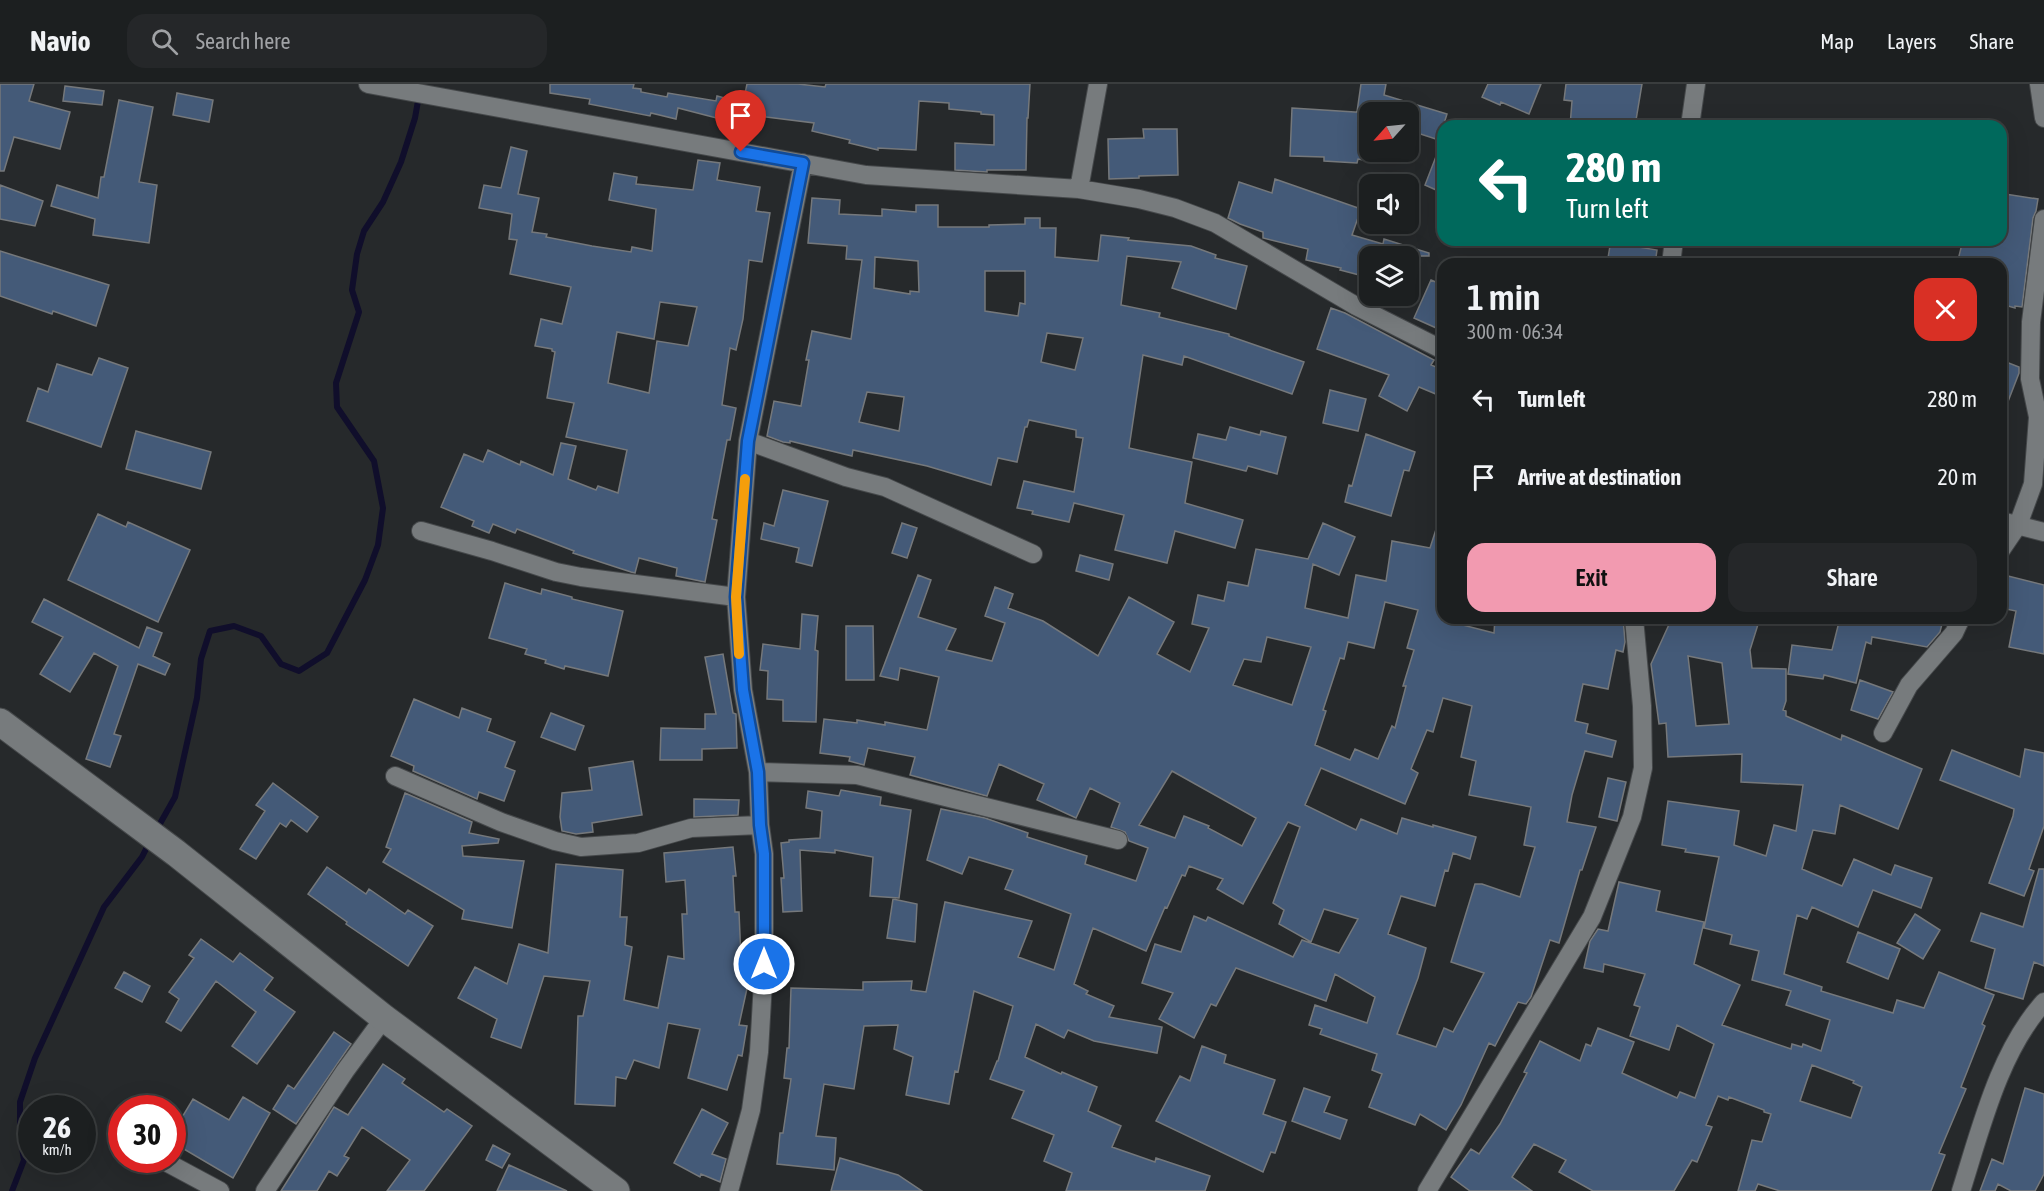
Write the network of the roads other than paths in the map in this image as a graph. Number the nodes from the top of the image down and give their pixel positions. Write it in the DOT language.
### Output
graph roads {
  1 [pos="369,84"];
  2 [pos="1098,84"];
  3 [pos="1696,84"];
  4 [pos="2040,84"];
  5 [pos="2044,118"];
  6 [pos="1691,120"];
  7 [pos="803,163"];
  8 [pos="1079,189"];
  9 [pos="2044,219"];
  10 [pos="1437,347"];
  11 [pos="748,441"];
  12 [pos="2009,523"];
  13 [pos="421,531"];
  14 [pos="2044,532"];
  15 [pos="1034,554"];
  16 [pos="736,597"];
  17 [pos="1635,624"];
  18 [pos="1958,624"];
  19 [pos="0,722"];
  20 [pos="1883,733"];
  21 [pos="758,772"];
  22 [pos="395,776"];
  23 [pos="760,825"];
  24 [pos="1118,840"];
  25 [pos="2044,1002"];
  26 [pos="384,1018"];
  27 [pos="186,1173"];
  28 [pos="220,1191"];
  29 [pos="265,1191"];
  30 [pos="616,1191"];
  31 [pos="729,1191"];
  32 [pos="1427,1191"];
  33 [pos="1961,1191"];
  1 -- 7 [label="street"];
  2 -- 8 [label="street"];
  3 -- 6 [label="street"];
  4 -- 5 [label="street"];
  7 -- 8 [label="street"];
  7 -- 11 [label="street"];
  8 -- 10 [label="street"];
  9 -- 12 [label="street"];
  11 -- 15 [label="street"];
  11 -- 16 [label="street"];
  12 -- 14 [label="street"];
  13 -- 16 [label="street"];
  16 -- 21 [label="street"];
  17 -- 32 [label="street"];
  18 -- 20 [label="street"];
  19 -- 26 [label="main road"];
  21 -- 23 [label="street"];
  21 -- 24 [label="street"];
  22 -- 23 [label="street"];
  23 -- 31 [label="street"];
  25 -- 33 [label="street"];
  26 -- 29 [label="street"];
  26 -- 30 [label="main road"];
  27 -- 28 [label="street"];
}
